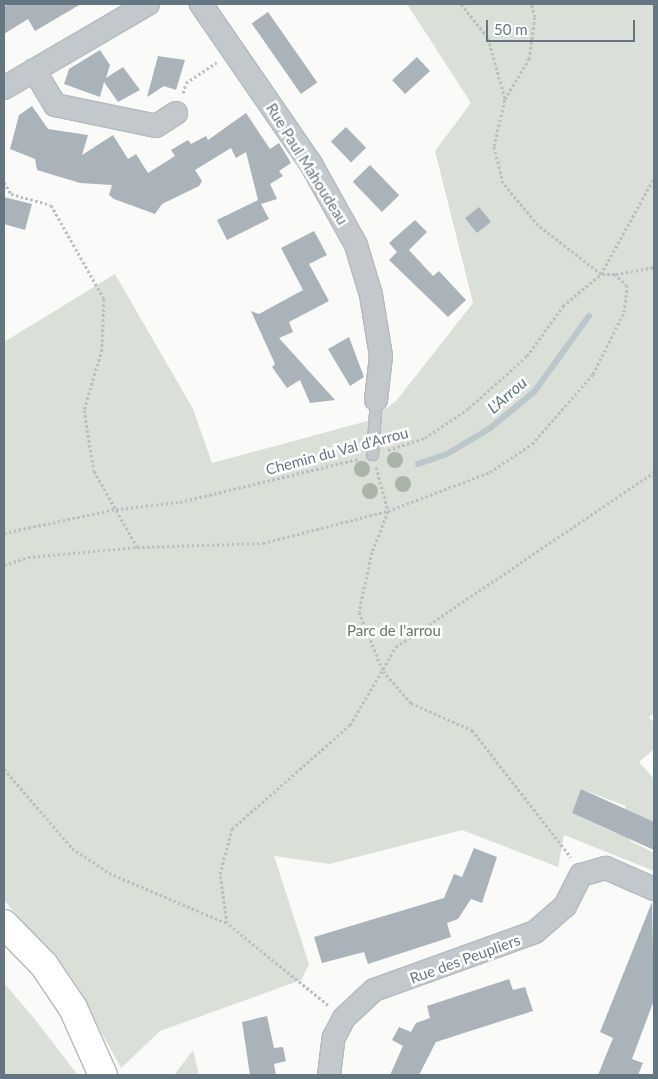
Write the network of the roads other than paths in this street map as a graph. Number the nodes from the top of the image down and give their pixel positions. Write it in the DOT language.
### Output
graph roads {
  1 [pos="148,4"];
  2 [pos="201,4"];
  3 [pos="34,70"];
  4 [pos="4,88"];
  5 [pos="176,113"];
  6 [pos="376,400"];
  7 [pos="372,454"];
  8 [pos="654,889"];
  9 [pos="4,924"];
  10 [pos="103,1075"];
  11 [pos="329,1075"];
  1 -- 3 [label="street"];
  2 -- 6 [label="street, Rue Paul Mahoudeau"];
  3 -- 4 [label="street"];
  3 -- 5 [label="street"];
  6 -- 7 [label="lane"];
  8 -- 11 [label="street, Rue des Peupliers"];
  9 -- 10 [label="main road"];
}
